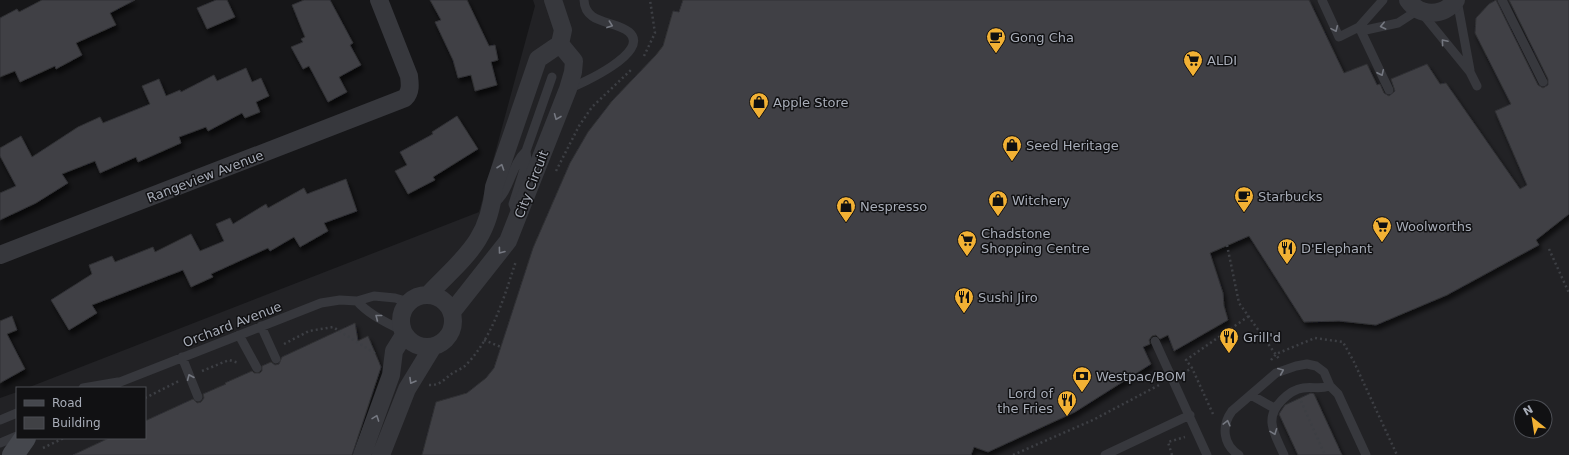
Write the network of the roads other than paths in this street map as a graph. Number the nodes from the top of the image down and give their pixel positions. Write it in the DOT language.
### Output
graph roads {
  1 [pos="378,0"];
  2 [pos="553,0"];
  3 [pos="584,0"];
  4 [pos="1322,0"];
  5 [pos="1383,0"];
  6 [pos="1457,0"];
  7 [pos="1502,0"];
  8 [pos="1415,7"];
  9 [pos="1360,29"];
  10 [pos="560,44"];
  11 [pos="1470,72"];
  12 [pos="552,77"];
  13 [pos="1543,82"];
  14 [pos="1477,86"];
  15 [pos="568,90"];
  16 [pos="1389,90"];
  17 [pos="526,151"];
  18 [pos="492,205"];
  19 [pos="518,216"];
  20 [pos="0,255"];
  21 [pos="428,295"];
  22 [pos="357,301"];
  23 [pos="409,302"];
  24 [pos="452,312"];
  25 [pos="261,326"];
  26 [pos="403,332"];
  27 [pos="239,335"];
  28 [pos="1154,341"];
  29 [pos="432,348"];
  30 [pos="182,357"];
  31 [pos="276,359"];
  32 [pos="257,368"];
  33 [pos="120,382"];
  34 [pos="1330,386"];
  35 [pos="89,387"];
  36 [pos="112,387"];
  37 [pos="1251,395"];
  38 [pos="198,397"];
  39 [pos="1274,408"];
  40 [pos="16,413"];
  41 [pos="1190,415"];
  42 [pos="0,420"];
  43 [pos="16,436"];
  44 [pos="0,443"];
  45 [pos="30,445"];
  46 [pos="13,455"];
  47 [pos="362,455"];
  48 [pos="381,455"];
  49 [pos="1105,455"];
  50 [pos="1207,455"];
  51 [pos="1239,455"];
  52 [pos="1284,455"];
  53 [pos="1366,455"];
  1 -- 20 [label="street, Rangeview Avenue"];
  2 -- 10 [label="street"];
  3 -- 15 [label="lane, one-way"];
  4 -- 9 [label="lane, one-way"];
  5 -- 9 [label="lane"];
  6 -- 8 [label="street"];
  6 -- 11 [label="lane"];
  7 -- 13 [label="lane"];
  8 -- 9 [label="lane, one-way"];
  11 -- 8 [label="lane, one-way"];
  9 -- 16 [label="lane, one-way"];
  10 -- 15 [label="street, City Circuit"];
  18 -- 10 [label="street, one-way"];
  11 -- 14 [label="lane"];
  12 -- 17 [label="lane"];
  15 -- 19 [label="street, City Circuit, one-way"];
  17 -- 18 [label="lane"];
  17 -- 19 [label="lane"];
  18 -- 21 [label="street"];
  19 -- 24 [label="street, City Circuit, one-way"];
  21 -- 23 [label="street"];
  21 -- 24 [label="street"];
  22 -- 23 [label="lane, Orchard Avenue"];
  22 -- 25 [label="lane, Orchard Avenue"];
  26 -- 22 [label="lane, one-way"];
  23 -- 26 [label="street"];
  24 -- 29 [label="street"];
  25 -- 27 [label="lane, Orchard Avenue"];
  25 -- 31 [label="lane"];
  26 -- 29 [label="street"];
  47 -- 26 [label="street, one-way"];
  27 -- 30 [label="lane, Orchard Avenue"];
  27 -- 32 [label="lane"];
  28 -- 41 [label="lane"];
  29 -- 48 [label="street, one-way"];
  30 -- 33 [label="lane, Orchard Avenue"];
  38 -- 30 [label="lane, one-way"];
  33 -- 35 [label="lane, Orchard Avenue"];
  33 -- 36 [label="lane, Orchard Avenue"];
  37 -- 34 [label="lane, one-way"];
  34 -- 39 [label="lane"];
  34 -- 53 [label="lane"];
  37 -- 39 [label="lane"];
  51 -- 37 [label="lane, one-way"];
  39 -- 52 [label="lane, one-way"];
  40 -- 42 [label="lane"];
  41 -- 49 [label="lane"];
  41 -- 50 [label="lane"];
  43 -- 44 [label="lane"];
  45 -- 46 [label="street"];
}
